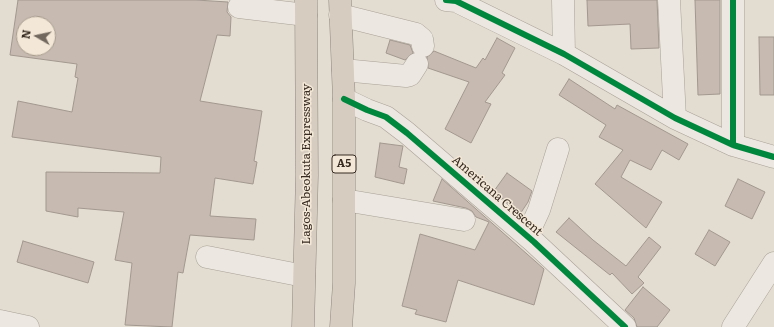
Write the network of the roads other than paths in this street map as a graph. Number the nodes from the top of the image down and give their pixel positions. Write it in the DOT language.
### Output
graph roads {
  1 [pos="452,0"];
  2 [pos="563,0"];
  3 [pos="669,0"];
  4 [pos="733,0"];
  5 [pos="239,7"];
  6 [pos="340,7"];
  7 [pos="306,8"];
  8 [pos="564,54"];
  9 [pos="343,70"];
  10 [pos="344,99"];
  11 [pos="675,118"];
  12 [pos="733,145"];
  13 [pos="558,149"];
  14 [pos="774,157"];
  15 [pos="344,200"];
  16 [pos="464,220"];
  17 [pos="527,236"];
  18 [pos="207,257"];
  19 [pos="774,264"];
  20 [pos="304,276"];
  21 [pos="0,320"];
  22 [pos="28,327"];
  23 [pos="303,327"];
  24 [pos="341,327"];
  25 [pos="625,327"];
  26 [pos="733,327"];
  1 -- 8 [label="street"];
  2 -- 8 [label="street"];
  3 -- 11 [label="street"];
  4 -- 12 [label="street"];
  5 -- 7 [label="street"];
  6 -- 9 [label="highway, A5"];
  6 -- 9 [label="street"];
  7 -- 20 [label="highway, Lagos-Abeokuta Expressway"];
  8 -- 11 [label="street"];
  9 -- 10 [label="highway, A5"];
  10 -- 15 [label="highway, A5"];
  10 -- 17 [label="street, Americana Crescent"];
  11 -- 12 [label="street"];
  12 -- 14 [label="street"];
  13 -- 17 [label="street"];
  15 -- 16 [label="street"];
  15 -- 24 [label="highway, A5"];
  17 -- 25 [label="street, Americana Crescent"];
  18 -- 20 [label="street"];
  19 -- 26 [label="street"];
  20 -- 23 [label="highway, Lagos-Abeokuta Expressway"];
  21 -- 22 [label="street"];
}
